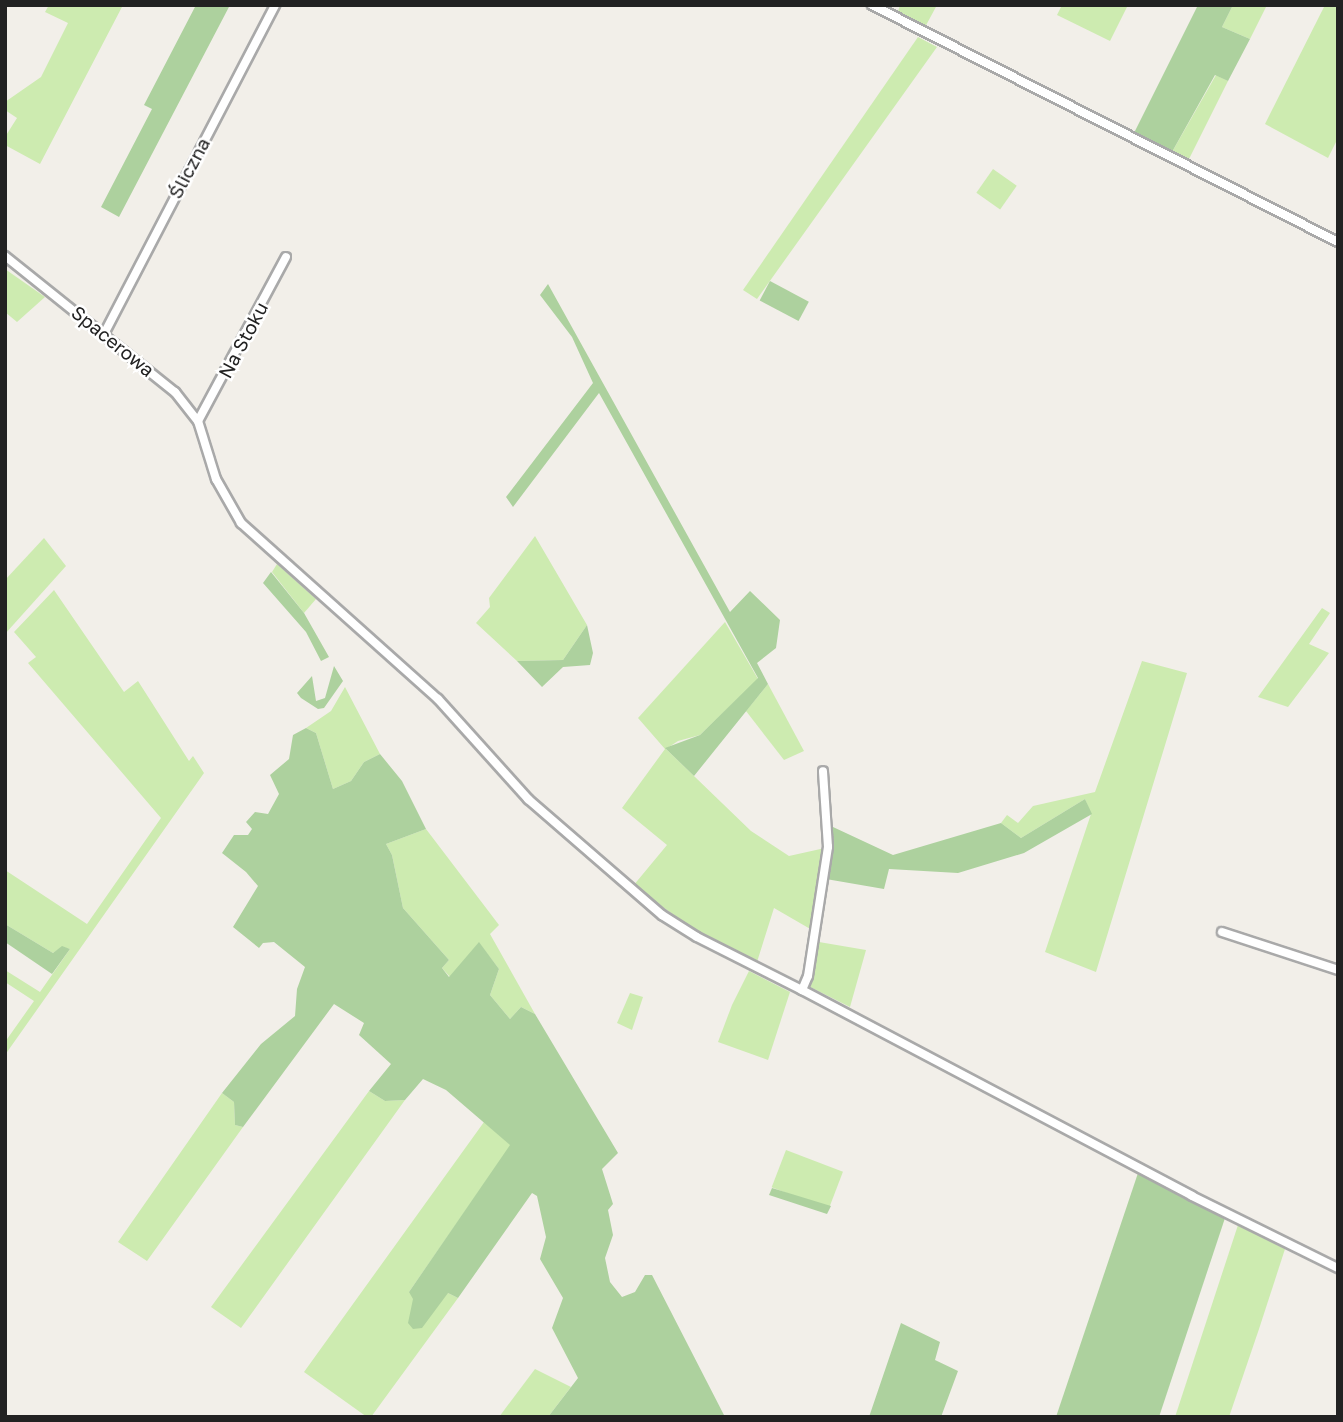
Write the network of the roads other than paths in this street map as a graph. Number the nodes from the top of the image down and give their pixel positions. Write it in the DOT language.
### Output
graph roads {
  1 [pos="275,5"];
  2 [pos="872,5"];
  3 [pos="1338,242"];
  4 [pos="5,256"];
  5 [pos="286,257"];
  6 [pos="105,332"];
  7 [pos="198,421"];
  8 [pos="822,771"];
  9 [pos="1222,932"];
  10 [pos="1338,970"];
  11 [pos="802,990"];
  12 [pos="1338,1268"];
  1 -- 6 [label="street, Śliczna"];
  2 -- 3 [label="street"];
  4 -- 6 [label="street, Spacerowa"];
  5 -- 7 [label="street, Na Stoku"];
  6 -- 7 [label="street, Spacerowa"];
  7 -- 11 [label="street, Spacerowa"];
  8 -- 11 [label="street"];
  9 -- 10 [label="street"];
  11 -- 12 [label="street, Spacerowa"];
}
